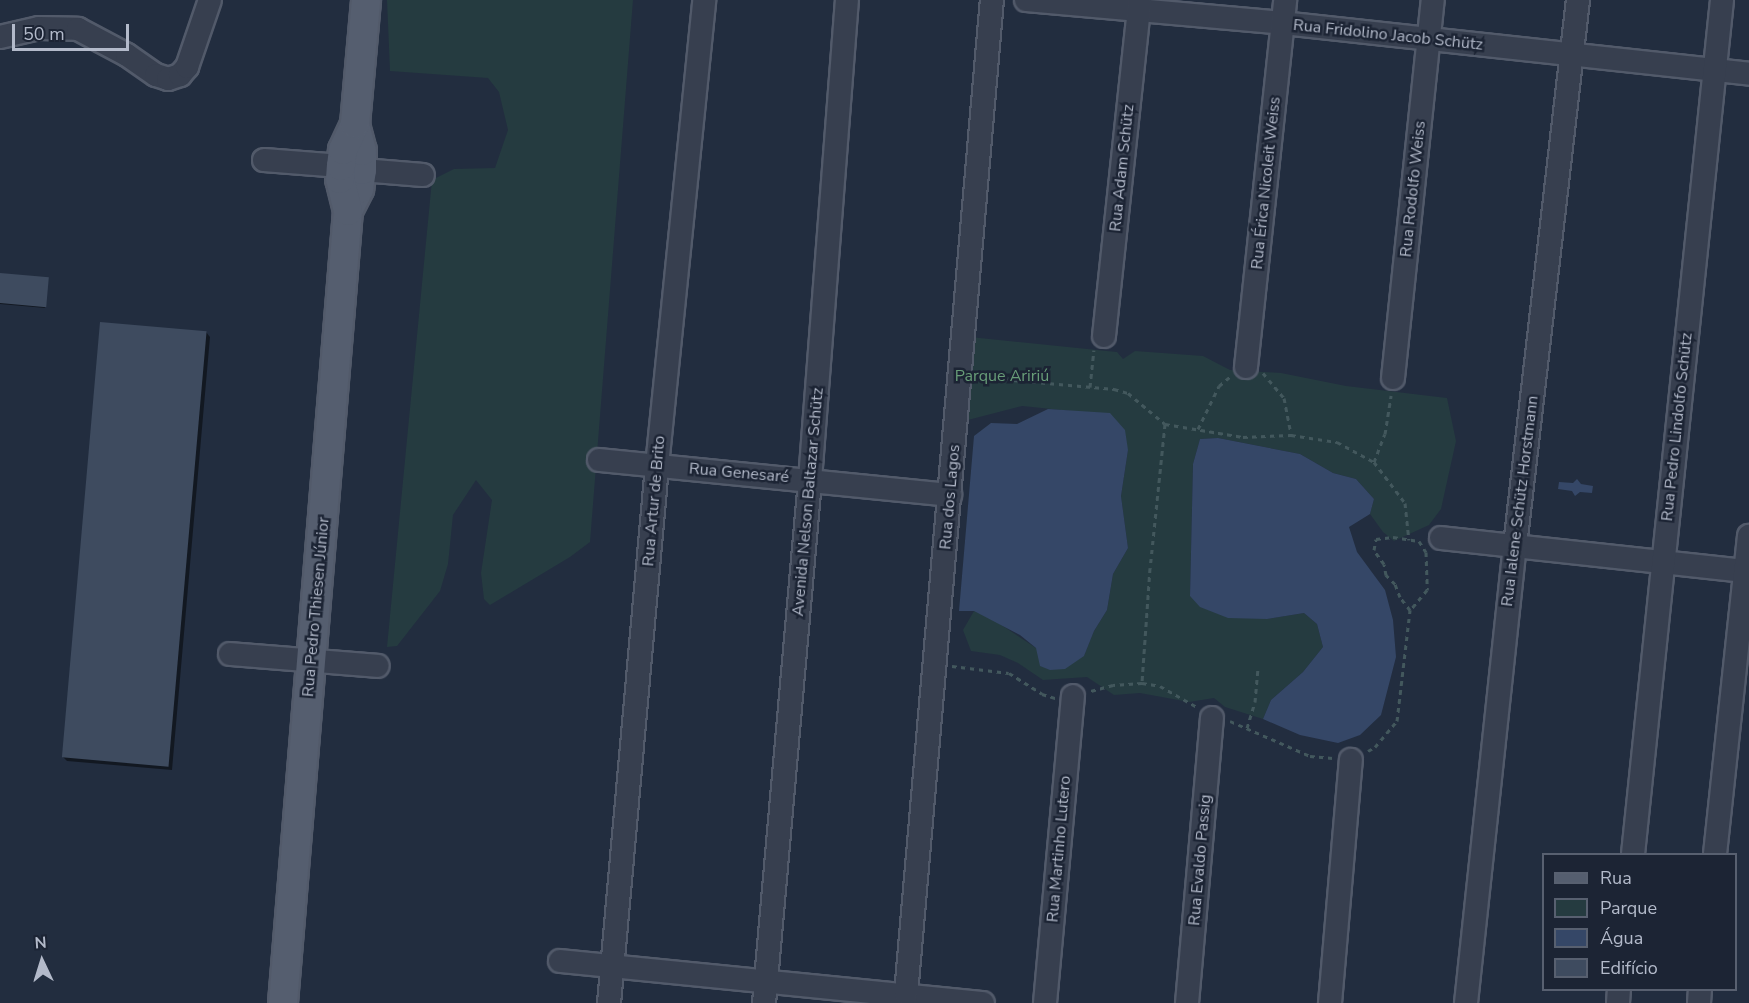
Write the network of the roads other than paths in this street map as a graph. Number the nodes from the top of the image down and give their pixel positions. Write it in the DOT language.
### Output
graph roads {
  1 [pos="210,0"];
  2 [pos="366,0"];
  3 [pos="704,0"];
  4 [pos="847,0"];
  5 [pos="992,0"];
  6 [pos="1026,0"];
  7 [pos="1285,0"];
  8 [pos="1433,0"];
  9 [pos="1578,0"];
  10 [pos="1722,0"];
  11 [pos="1139,5"];
  12 [pos="1282,23"];
  13 [pos="0,37"];
  14 [pos="1429,40"];
  15 [pos="1573,55"];
  16 [pos="1714,70"];
  17 [pos="1749,74"];
  18 [pos="264,160"];
  19 [pos="352,169"];
  20 [pos="423,175"];
  21 [pos="1104,336"];
  22 [pos="1246,367"];
  23 [pos="1393,378"];
  24 [pos="599,460"];
  25 [pos="657,466"];
  26 [pos="810,480"];
  27 [pos="950,495"];
  28 [pos="1749,536"];
  29 [pos="1441,538"];
  30 [pos="1515,546"];
  31 [pos="1664,562"];
  32 [pos="1745,571"];
  33 [pos="230,654"];
  34 [pos="311,661"];
  35 [pos="378,666"];
  36 [pos="1073,696"];
  37 [pos="1212,718"];
  38 [pos="1351,760"];
  39 [pos="1633,853"];
  40 [pos="1715,853"];
  41 [pos="560,961"];
  42 [pos="613,966"];
  43 [pos="766,980"];
  44 [pos="906,994"];
  45 [pos="283,1003"];
  46 [pos="609,1003"];
  47 [pos="764,1003"];
  48 [pos="983,1003"];
  49 [pos="1045,1003"];
  50 [pos="1187,1003"];
  51 [pos="1330,1003"];
  52 [pos="1466,1003"];
  1 -- 13 [label="street"];
  2 -- 19 [label="main road, Rua Pedro Thiesen Júnior"];
  3 -- 25 [label="street, Rua Artur de Brito"];
  4 -- 26 [label="street, Avenida Nelson Baltazar Schütz"];
  5 -- 27 [label="street, Rua dos Lagos"];
  6 -- 11 [label="street, Rua Fridolino Jacob Schütz"];
  7 -- 12 [label="street, Rua Érica Nicoleit Weiss"];
  8 -- 14 [label="street, Rua Rodolfo Weiss"];
  9 -- 15 [label="street, Rua Ialene Schütz Horstmann"];
  10 -- 16 [label="street, Rua Pedro Lindolfo Schütz"];
  11 -- 12 [label="street, Rua Fridolino Jacob Schütz"];
  11 -- 21 [label="street, Rua Adam Schütz"];
  12 -- 14 [label="street, Rua Fridolino Jacob Schütz"];
  12 -- 22 [label="street, Rua Érica Nicoleit Weiss"];
  14 -- 15 [label="street, Rua Fridolino Jacob Schütz"];
  14 -- 23 [label="street, Rua Rodolfo Weiss"];
  15 -- 16 [label="street, Rua Fridolino Jacob Schütz"];
  15 -- 30 [label="street, Rua Ialene Schütz Horstmann"];
  16 -- 17 [label="street, Rua Fridolino Jacob Schütz"];
  16 -- 31 [label="street, Rua Pedro Lindolfo Schütz"];
  18 -- 19 [label="street"];
  19 -- 20 [label="street"];
  19 -- 34 [label="main road, Rua Pedro Thiesen Júnior"];
  24 -- 25 [label="street, Rua Genesaré"];
  25 -- 26 [label="street, Rua Genesaré"];
  25 -- 42 [label="street, Rua Artur de Brito"];
  26 -- 27 [label="street, Rua Genesaré"];
  26 -- 43 [label="street, Avenida Nelson Baltazar Schütz"];
  27 -- 44 [label="street, Rua dos Lagos"];
  28 -- 32 [label="street"];
  29 -- 30 [label="street"];
  30 -- 31 [label="street"];
  30 -- 52 [label="street, Rua Ialene Schütz Horstmann"];
  31 -- 32 [label="street"];
  31 -- 39 [label="street, Rua Pedro Lindolfo Schütz"];
  32 -- 40 [label="street"];
  33 -- 34 [label="street"];
  34 -- 35 [label="street"];
  34 -- 45 [label="main road, Rua Pedro Thiesen Júnior"];
  36 -- 49 [label="street, Rua Martinho Lutero"];
  37 -- 50 [label="street, Rua Evaldo Passig"];
  38 -- 51 [label="street"];
  41 -- 42 [label="street"];
  42 -- 43 [label="street"];
  42 -- 46 [label="street, Rua Artur de Brito"];
  43 -- 44 [label="street"];
  43 -- 47 [label="street, Avenida Nelson Baltazar Schütz"];
  44 -- 48 [label="street"];
}
